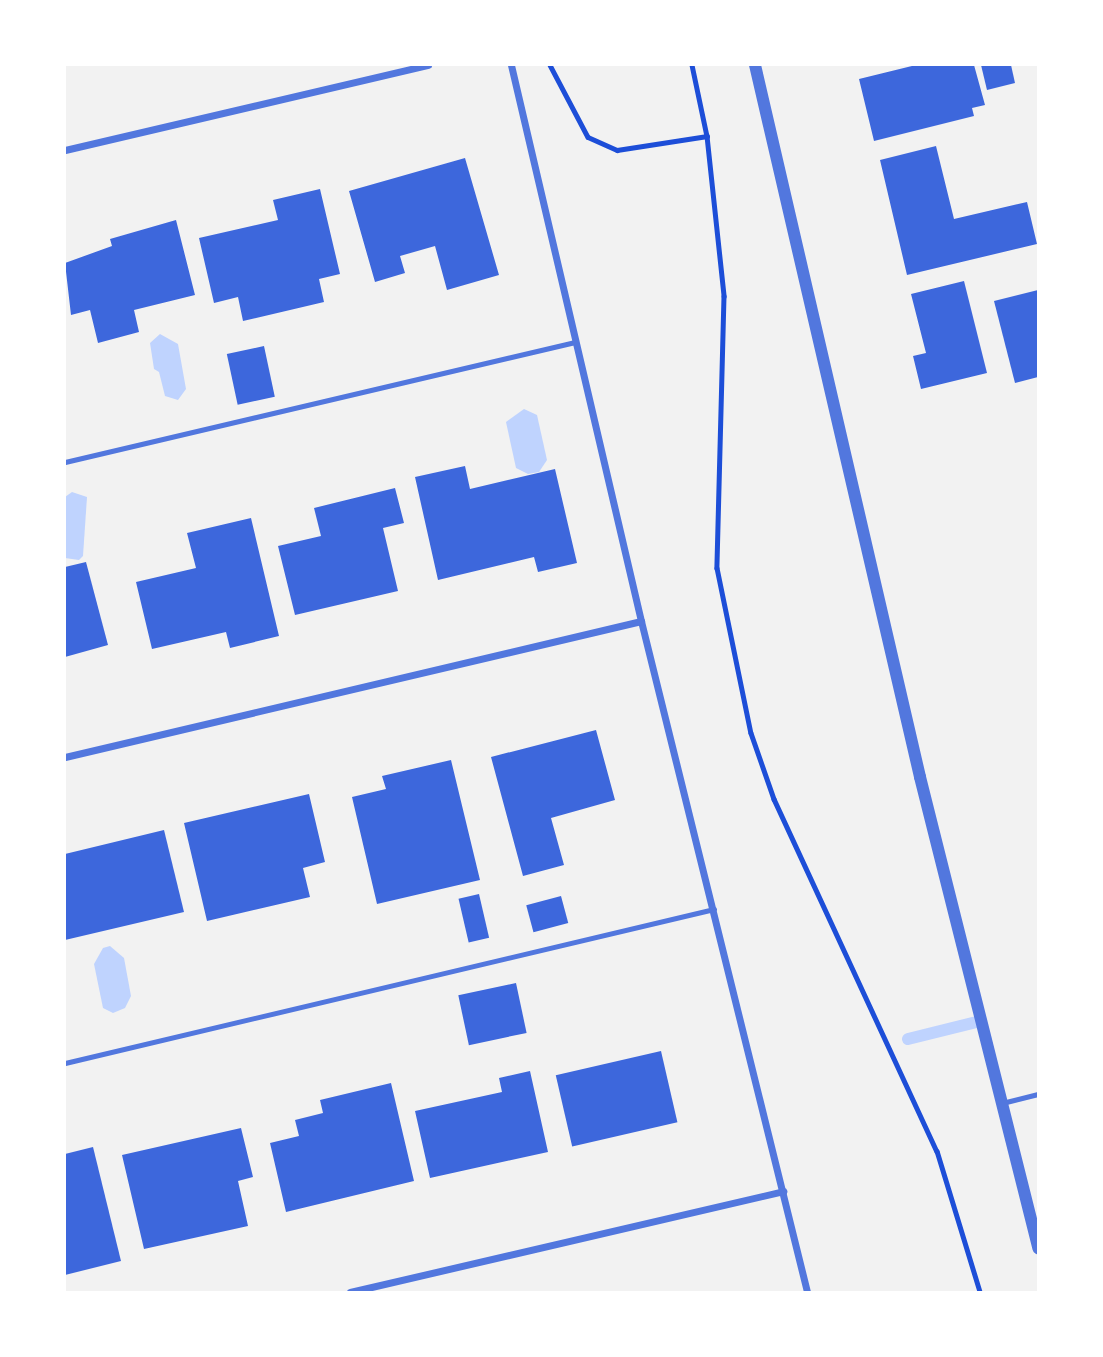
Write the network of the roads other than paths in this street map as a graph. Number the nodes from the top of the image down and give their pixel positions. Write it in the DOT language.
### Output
graph roads {
  1 [pos="428,65"];
  2 [pos="511,65"];
  3 [pos="755,65"];
  4 [pos="65,149"];
  5 [pos="575,342"];
  6 [pos="65,463"];
  7 [pos="641,621"];
  8 [pos="65,757"];
  9 [pos="714,909"];
  10 [pos="65,1063"];
  11 [pos="1038,1094"];
  12 [pos="1002,1103"];
  13 [pos="783,1191"];
  14 [pos="1038,1248"];
  15 [pos="350,1292"];
  16 [pos="807,1292"];
  1 -- 4 [label="street"];
  2 -- 5 [label="street"];
  3 -- 12 [label="street"];
  5 -- 6 [label="lane"];
  5 -- 7 [label="street"];
  7 -- 8 [label="street"];
  7 -- 9 [label="street"];
  9 -- 10 [label="lane"];
  9 -- 13 [label="street"];
  11 -- 12 [label="lane"];
  12 -- 14 [label="street"];
  13 -- 15 [label="street"];
  13 -- 16 [label="street"];
}
